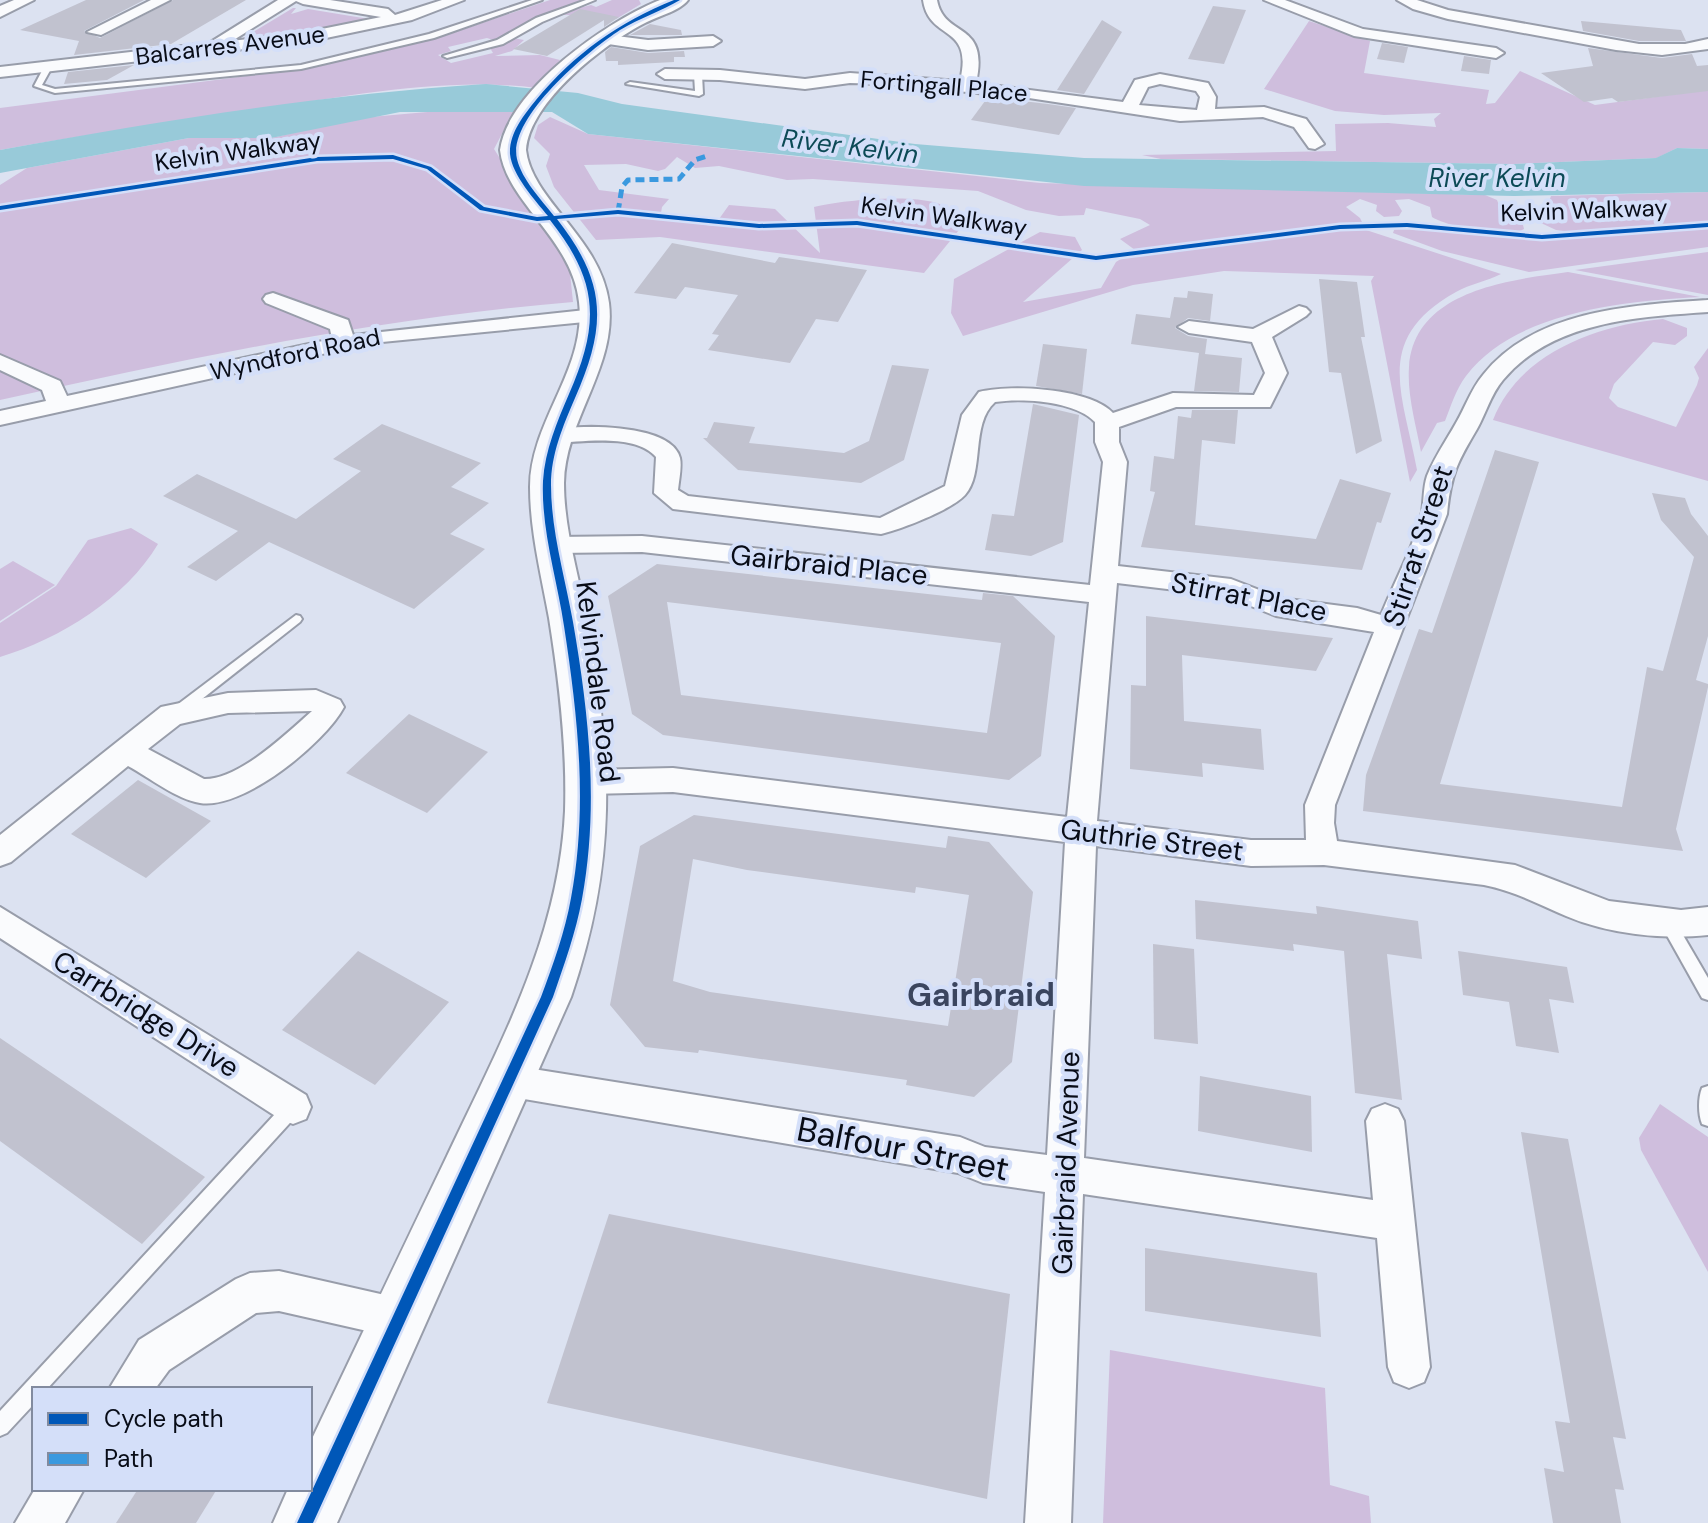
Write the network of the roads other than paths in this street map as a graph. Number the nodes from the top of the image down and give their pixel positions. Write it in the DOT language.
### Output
graph roads {
  1 [pos="27,0"];
  2 [pos="163,0"];
  3 [pos="289,0"];
  4 [pos="303,0"];
  5 [pos="457,0"];
  6 [pos="539,0"];
  7 [pos="592,0"];
  8 [pos="930,0"];
  9 [pos="1271,0"];
  10 [pos="1404,0"];
  11 [pos="667,1"];
  12 [pos="0,12"];
  13 [pos="407,17"];
  14 [pos="95,32"];
  15 [pos="601,39"];
  16 [pos="713,41"];
  17 [pos="1708,44"];
  18 [pos="205,51"];
  19 [pos="1496,53"];
  20 [pos="447,56"];
  21 [pos="48,67"];
  22 [pos="0,72"];
  23 [pos="665,74"];
  24 [pos="698,74"];
  25 [pos="630,84"];
  26 [pos="967,87"];
  27 [pos="1128,109"];
  28 [pos="1205,115"];
  29 [pos="1315,144"];
  30 [pos="273,299"];
  31 [pos="1708,306"];
  32 [pos="1299,312"];
  33 [pos="595,315"];
  34 [pos="1189,327"];
  35 [pos="1259,335"];
  36 [pos="344,342"];
  37 [pos="0,362"];
  38 [pos="59,405"];
  39 [pos="0,418"];
  40 [pos="1107,421"];
  41 [pos="554,436"];
  42 [pos="555,545"];
  43 [pos="1104,584"];
  44 [pos="296,619"];
  45 [pos="1391,627"];
  46 [pos="171,715"];
  47 [pos="126,751"];
  48 [pos="589,782"];
  49 [pos="1081,831"];
  50 [pos="1324,852"];
  51 [pos="0,853"];
  52 [pos="0,921"];
  53 [pos="1708,921"];
  54 [pos="1668,923"];
  55 [pos="1708,993"];
  56 [pos="508,1082"];
  57 [pos="1708,1094"];
  58 [pos="293,1107"];
  59 [pos="1708,1118"];
  60 [pos="1385,1121"];
  61 [pos="1063,1174"];
  62 [pos="1394,1222"];
  63 [pos="398,1318"];
  64 [pos="1409,1367"];
  65 [pos="36,1387"];
  66 [pos="131,1387"];
  67 [pos="32,1391"];
  68 [pos="0,1426"];
  69 [pos="61,1491"];
  70 [pos="38,1523"];
  71 [pos="305,1523"];
  72 [pos="1048,1523"];
  1 -- 12 [label="street"];
  2 -- 14 [label="street"];
  3 -- 18 [label="street"];
  4 -- 13 [label="street"];
  5 -- 13 [label="street, Balcarres Avenue"];
  6 -- 21 [label="lane"];
  7 -- 20 [label="lane"];
  8 -- 26 [label="street"];
  9 -- 19 [label="street"];
  10 -- 17 [label="street"];
  11 -- 15 [label="street, Kelvindale Road"];
  13 -- 18 [label="street, Balcarres Avenue"];
  15 -- 16 [label="street"];
  15 -- 33 [label="street, Kelvindale Road"];
  18 -- 21 [label="street, Balcarres Avenue"];
  21 -- 22 [label="street, Balcarres Avenue"];
  23 -- 24 [label="street, Fortingall Place"];
  24 -- 25 [label="lane"];
  24 -- 26 [label="street, Fortingall Place"];
  26 -- 27 [label="street, Fortingall Place"];
  27 -- 28 [label="street, Fortingall Place"];
  27 -- 28 [label="street"];
  28 -- 29 [label="street, Fortingall Place"];
  30 -- 36 [label="street"];
  31 -- 45 [label="street, Stirrat Street"];
  32 -- 35 [label="street"];
  33 -- 36 [label="street, Wyndford Road"];
  33 -- 41 [label="street, Kelvindale Road"];
  34 -- 35 [label="street"];
  35 -- 40 [label="street"];
  36 -- 38 [label="street, Wyndford Road"];
  37 -- 38 [label="street"];
  38 -- 39 [label="street, Wyndford Road"];
  40 -- 41 [label="street"];
  40 -- 43 [label="street, Gairbraid Avenue"];
  41 -- 42 [label="street, Kelvindale Road"];
  42 -- 43 [label="street, Gairbraid Place"];
  42 -- 48 [label="street, Kelvindale Road"];
  43 -- 45 [label="street, Stirrat Place"];
  43 -- 49 [label="street, Gairbraid Avenue"];
  44 -- 46 [label="lane"];
  45 -- 50 [label="street, Stirrat Street"];
  46 -- 47 [label="street"];
  46 -- 47 [label="street"];
  47 -- 51 [label="street"];
  48 -- 49 [label="street, Guthrie Street"];
  48 -- 56 [label="street, Kelvindale Road"];
  49 -- 50 [label="street, Guthrie Street"];
  49 -- 61 [label="street, Gairbraid Avenue"];
  50 -- 54 [label="street, Guthrie Street"];
  52 -- 58 [label="street, Carrbridge Drive"];
  53 -- 54 [label="street, Guthrie Street"];
  54 -- 55 [label="lane"];
  56 -- 61 [label="street, Balfour Street"];
  56 -- 63 [label="street, Kelvindale Road"];
  57 -- 59 [label="lane"];
  58 -- 65 [label="lane"];
  60 -- 62 [label="street"];
  61 -- 62 [label="street, Balfour Street"];
  61 -- 72 [label="street, Gairbraid Avenue"];
  62 -- 64 [label="street"];
  63 -- 66 [label="street"];
  63 -- 71 [label="street, Kelvindale Road"];
  67 -- 68 [label="lane"];
  69 -- 70 [label="street"];
}
